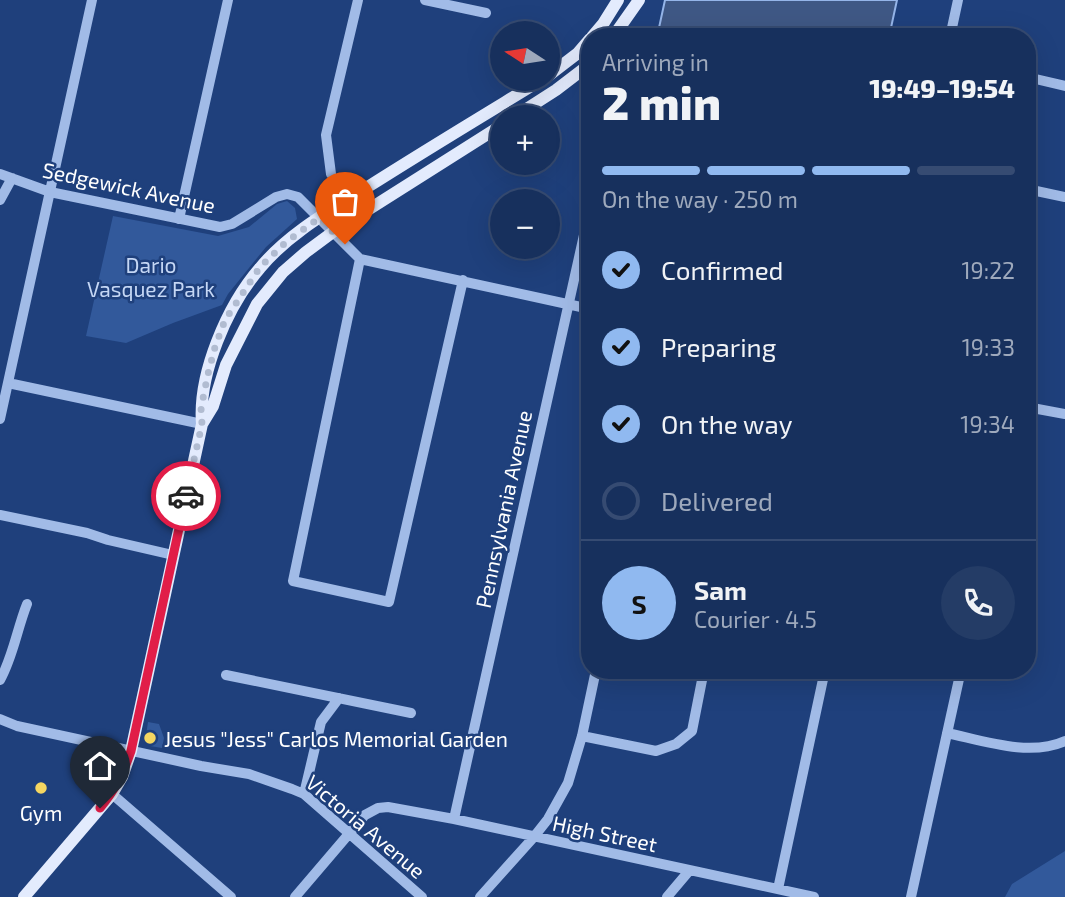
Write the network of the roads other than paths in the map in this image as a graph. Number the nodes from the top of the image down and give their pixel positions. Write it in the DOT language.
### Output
graph roads {
  1 [pos="92,0"];
  2 [pos="228,0"];
  3 [pos="358,0"];
  4 [pos="426,0"];
  5 [pos="618,0"];
  6 [pos="639,0"];
  7 [pos="958,0"];
  8 [pos="486,13"];
  9 [pos="600,28"];
  10 [pos="620,28"];
  11 [pos="952,28"];
  12 [pos="581,50"];
  13 [pos="560,67"];
  14 [pos="581,71"];
  15 [pos="1036,79"];
  16 [pos="1065,86"];
  17 [pos="523,91"];
  18 [pos="533,105"];
  19 [pos="490,133"];
  20 [pos="0,174"];
  21 [pos="331,174"];
  22 [pos="12,177"];
  23 [pos="1036,191"];
  24 [pos="50,192"];
  25 [pos="1065,197"];
  26 [pos="0,200"];
  27 [pos="319,218"];
  28 [pos="179,219"];
  29 [pos="333,232"];
  30 [pos="581,247"];
  31 [pos="360,259"];
  32 [pos="463,280"];
  33 [pos="568,304"];
  34 [pos="581,307"];
  35 [pos="8,383"];
  36 [pos="1036,409"];
  37 [pos="1065,414"];
  38 [pos="0,419"];
  39 [pos="202,424"];
  40 [pos="0,514"];
  41 [pos="173,555"];
  42 [pos="27,604"];
  43 [pos="226,675"];
  44 [pos="594,679"];
  45 [pos="702,679"];
  46 [pos="823,679"];
  47 [pos="959,679"];
  48 [pos="0,680"];
  49 [pos="339,698"];
  50 [pos="411,713"];
  51 [pos="0,719"];
  52 [pos="947,733"];
  53 [pos="582,736"];
  54 [pos="1065,741"];
  55 [pos="131,751"];
  56 [pos="112,794"];
  57 [pos="304,794"];
  58 [pos="454,819"];
  59 [pos="349,834"];
  60 [pos="533,838"];
  61 [pos="689,871"];
  62 [pos="778,889"];
  63 [pos="24,897"];
  64 [pos="232,897"];
  65 [pos="295,897"];
  66 [pos="422,897"];
  67 [pos="480,897"];
  68 [pos="667,897"];
  69 [pos="814,897"];
  70 [pos="911,897"];
  1 -- 24 [label="street"];
  2 -- 28 [label="street"];
  3 -- 21 [label="street"];
  4 -- 8 [label="street"];
  5 -- 9 [label="main road"];
  6 -- 10 [label="main road"];
  7 -- 11 [label="street"];
  12 -- 13 [label="main road"];
  14 -- 18 [label="main road"];
  15 -- 16 [label="street"];
  17 -- 27 [label="main road"];
  19 -- 29 [label="main road"];
  20 -- 22 [label="street, Sedgewick Avenue"];
  22 -- 24 [label="street, Sedgewick Avenue"];
  22 -- 26 [label="street"];
  23 -- 25 [label="street"];
  24 -- 28 [label="street, Sedgewick Avenue"];
  24 -- 35 [label="street"];
  27 -- 28 [label="street, Sedgewick Avenue"];
  27 -- 29 [label="street, Sedgewick Avenue"];
  27 -- 39 [label="main road"];
  29 -- 31 [label="street, Sedgewick Avenue"];
  29 -- 39 [label="main road"];
  30 -- 33 [label="street, Pennsylvania Avenue"];
  31 -- 32 [label="street"];
  31 -- 32 [label="street"];
  32 -- 33 [label="street"];
  33 -- 34 [label="street"];
  33 -- 58 [label="street, Pennsylvania Avenue"];
  35 -- 38 [label="street"];
  35 -- 39 [label="street"];
  36 -- 37 [label="street"];
  39 -- 41 [label="main road"];
  40 -- 41 [label="street"];
  41 -- 55 [label="main road"];
  42 -- 48 [label="street"];
  43 -- 49 [label="street"];
  44 -- 53 [label="street"];
  45 -- 53 [label="street"];
  46 -- 62 [label="street"];
  47 -- 52 [label="street"];
  49 -- 50 [label="street"];
  49 -- 57 [label="street"];
  51 -- 55 [label="street, Victoria Avenue"];
  52 -- 54 [label="street"];
  52 -- 70 [label="street"];
  53 -- 60 [label="street"];
  55 -- 56 [label="main road"];
  55 -- 57 [label="street, Victoria Avenue"];
  56 -- 63 [label="main road"];
  56 -- 64 [label="street"];
  57 -- 59 [label="street, Victoria Avenue"];
  58 -- 59 [label="street, High Street"];
  58 -- 60 [label="street, High Street"];
  59 -- 65 [label="street"];
  59 -- 66 [label="street, Victoria Avenue"];
  60 -- 61 [label="street, High Street"];
  60 -- 67 [label="street"];
  61 -- 62 [label="street, High Street"];
  61 -- 68 [label="street"];
  62 -- 69 [label="street, High Street"];
}
